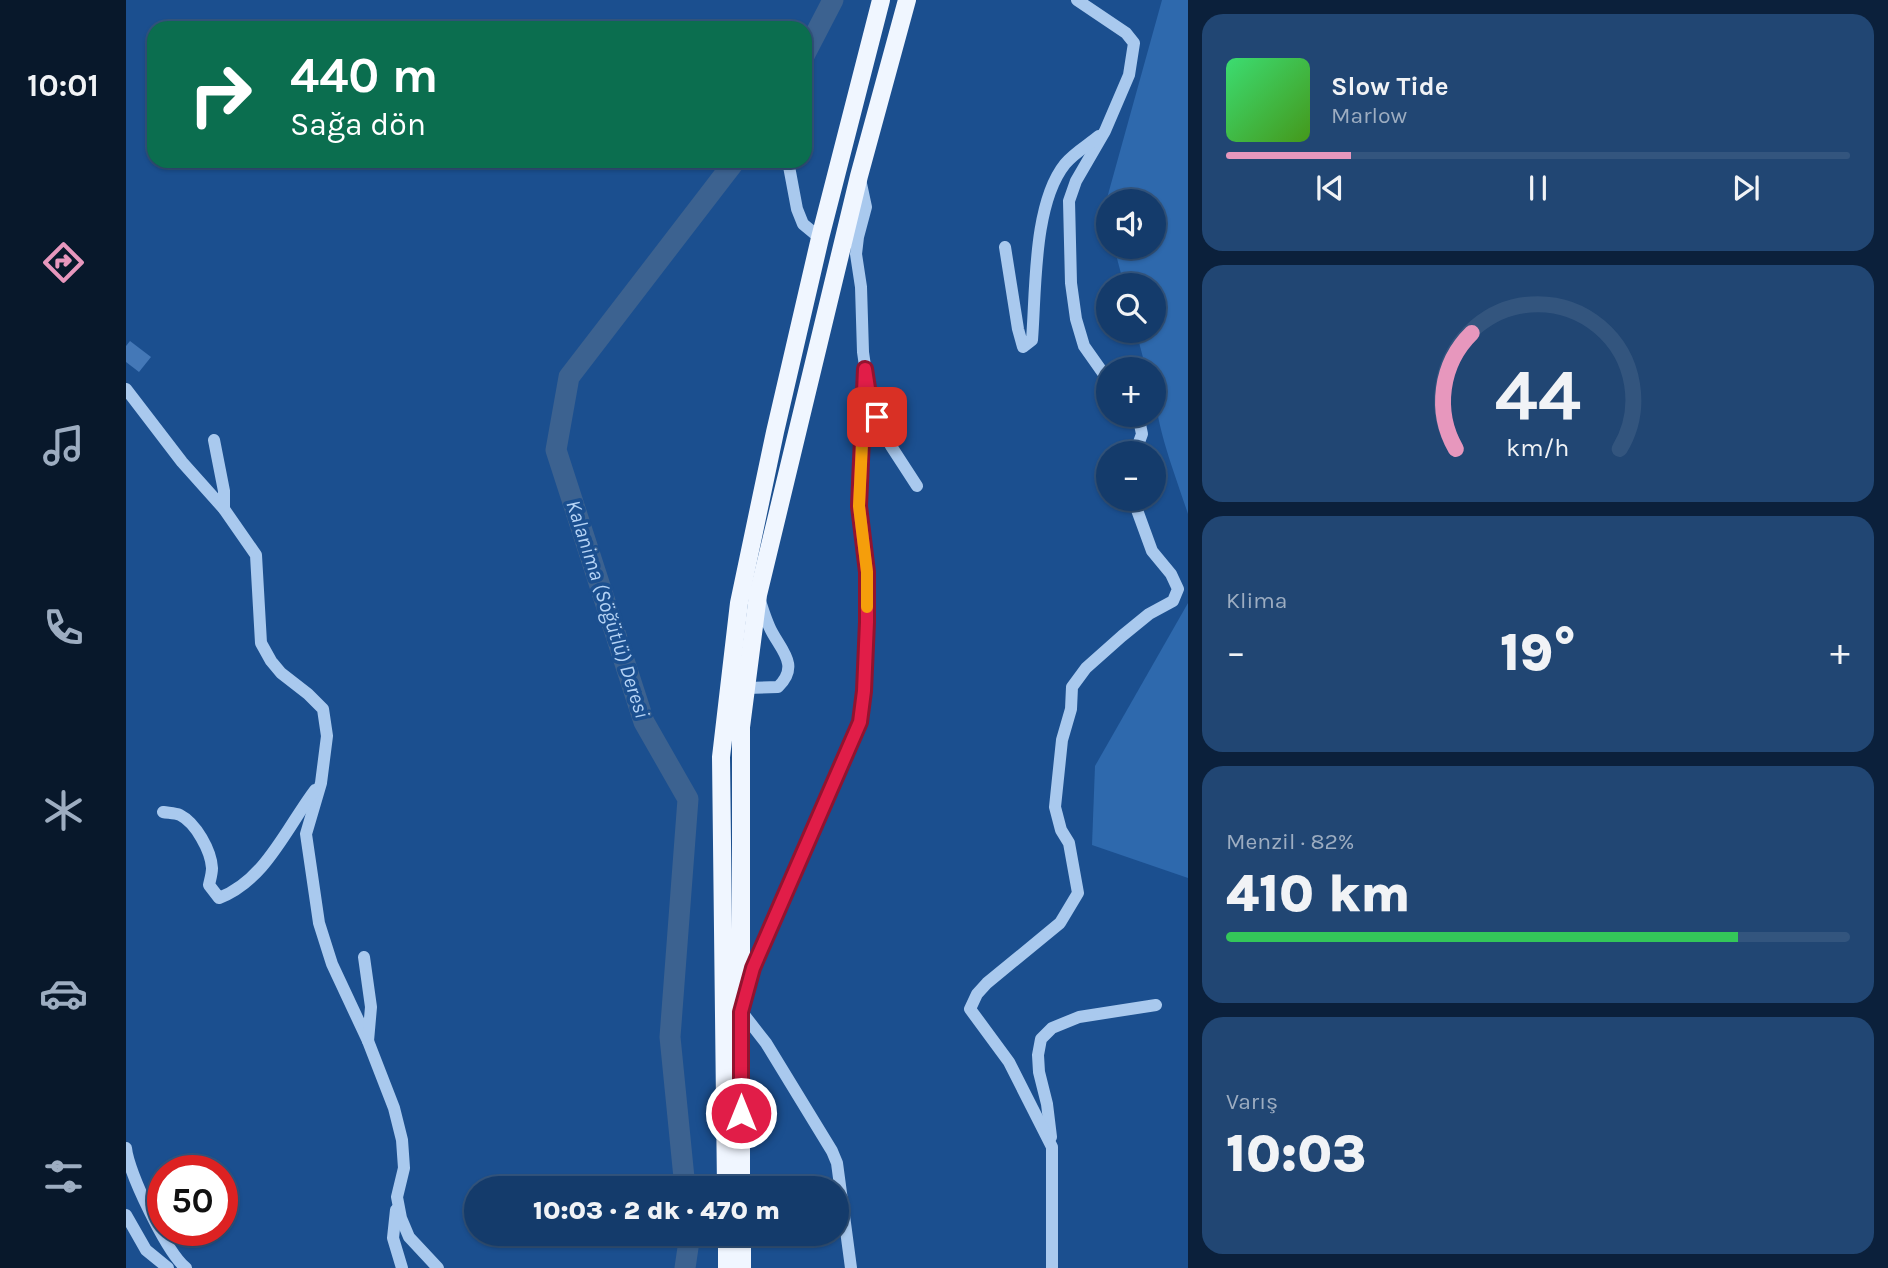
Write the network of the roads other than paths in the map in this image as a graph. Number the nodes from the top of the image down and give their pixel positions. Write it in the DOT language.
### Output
graph roads {
  1 [pos="881,0"];
  2 [pos="907,0"];
  3 [pos="1077,0"];
  4 [pos="1105,131"];
  5 [pos="789,168"];
  6 [pos="859,176"];
  7 [pos="820,238"];
  8 [pos="1005,247"];
  9 [pos="1096,363"];
  10 [pos="865,369"];
  11 [pos="126,389"];
  12 [pos="215,440"];
  13 [pos="917,486"];
  14 [pos="224,509"];
  15 [pos="1137,511"];
  16 [pos="758,595"];
  17 [pos="745,688"];
  18 [pos="321,783"];
  19 [pos="163,812"];
  20 [pos="364,957"];
  21 [pos="1156,1005"];
  22 [pos="741,1012"];
  23 [pos="368,1041"];
  24 [pos="1052,1147"];
  25 [pos="126,1148"];
  26 [pos="726,1176"];
  27 [pos="741,1176"];
  28 [pos="397,1197"];
  29 [pos="126,1215"];
  30 [pos="727,1246"];
  31 [pos="742,1246"];
  32 [pos="168,1268"];
  33 [pos="186,1268"];
  34 [pos="402,1268"];
  35 [pos="438,1268"];
  36 [pos="727,1268"];
  37 [pos="742,1268"];
  38 [pos="851,1268"];
  39 [pos="1052,1268"];
  1 -- 7 [label="main road"];
  2 -- 6 [label="main road"];
  3 -- 4 [label="street"];
  4 -- 8 [label="street"];
  4 -- 9 [label="street"];
  5 -- 7 [label="street"];
  6 -- 10 [label="street"];
  6 -- 16 [label="main road"];
  7 -- 26 [label="main road"];
  10 -- 13 [label="street"];
  10 -- 22 [label="street"];
  11 -- 14 [label="street"];
  12 -- 14 [label="street"];
  14 -- 18 [label="street"];
  15 -- 24 [label="street"];
  16 -- 17 [label="main road"];
  16 -- 17 [label="street"];
  17 -- 22 [label="main road"];
  18 -- 19 [label="street"];
  18 -- 23 [label="street"];
  20 -- 23 [label="street"];
  21 -- 24 [label="street"];
  22 -- 27 [label="main road"];
  22 -- 38 [label="street"];
  23 -- 28 [label="street"];
  24 -- 39 [label="street"];
  25 -- 33 [label="street"];
  28 -- 34 [label="street"];
  28 -- 35 [label="street"];
  29 -- 32 [label="street"];
  30 -- 36 [label="main road"];
  31 -- 37 [label="main road"];
}
